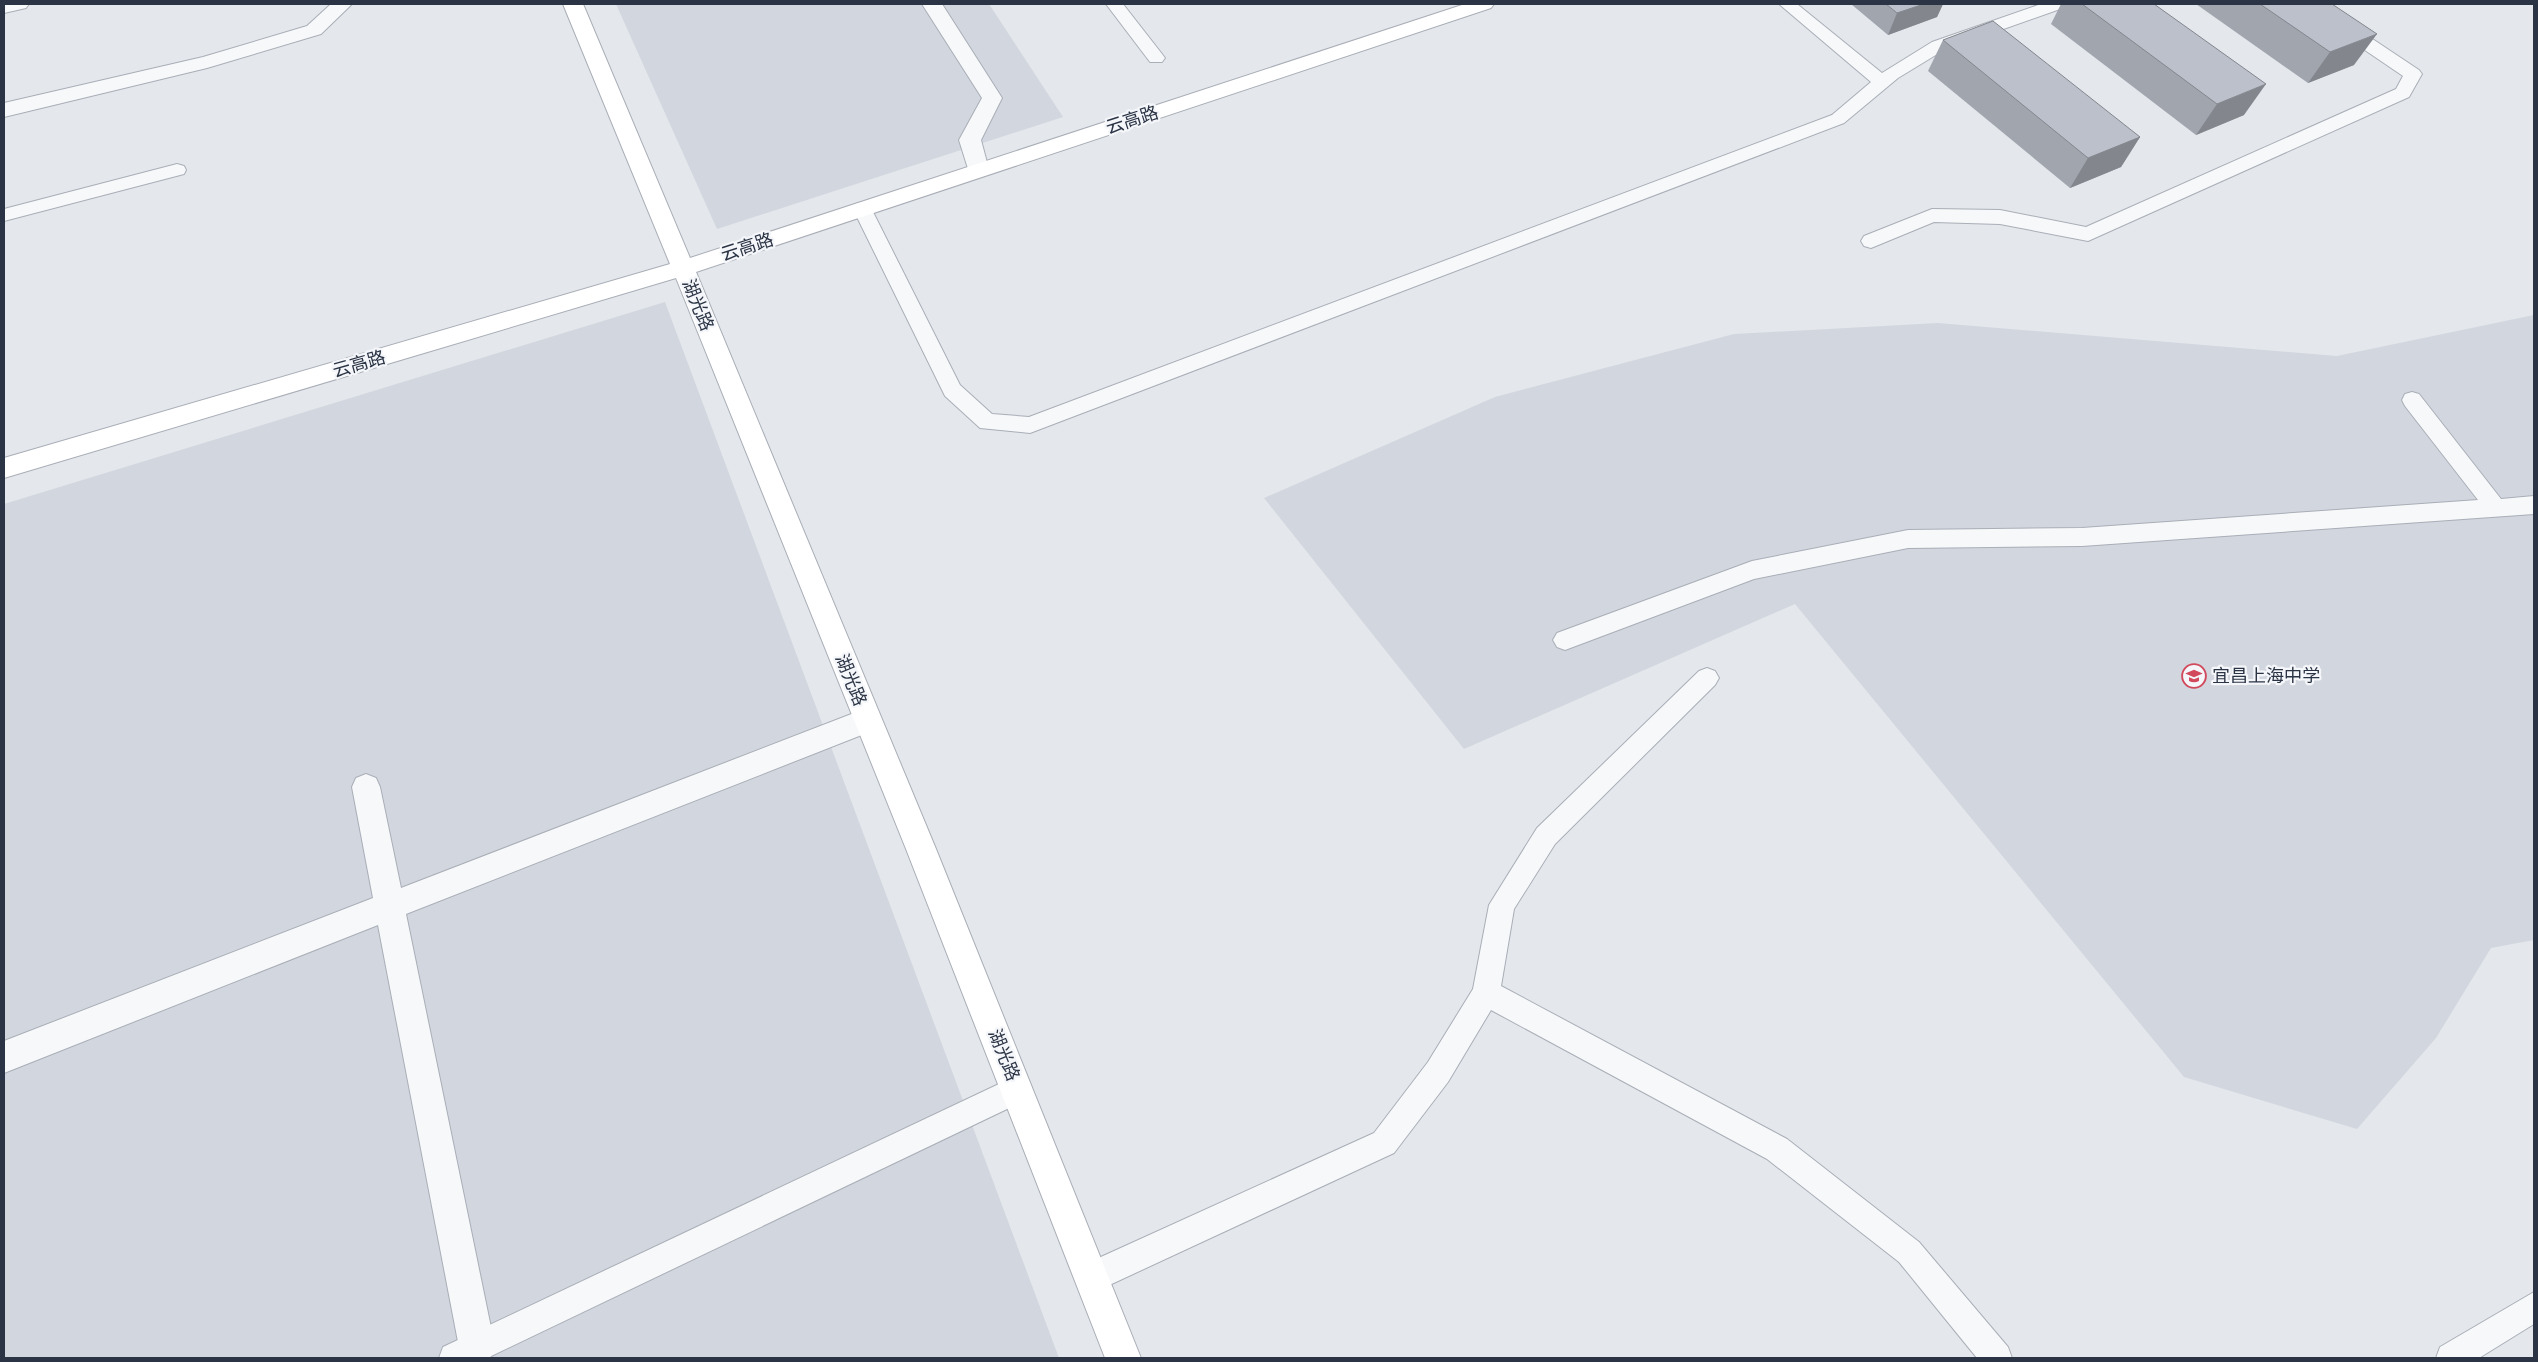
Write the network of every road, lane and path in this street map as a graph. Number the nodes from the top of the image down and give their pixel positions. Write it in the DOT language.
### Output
graph roads {
  1 [pos="19,4"];
  2 [pos="342,4"];
  3 [pos="573,4"];
  4 [pos="932,4"];
  5 [pos="1114,4"];
  6 [pos="1484,4"];
  7 [pos="1787,4"];
  8 [pos="2057,4"];
  9 [pos="2308,4"];
  10 [pos="4,7"];
  11 [pos="1156,58"];
  12 [pos="1883,83"];
  13 [pos="4,110"];
  14 [pos="177,170"];
  15 [pos="978,170"];
  16 [pos="862,209"];
  17 [pos="4,215"];
  18 [pos="1871,241"];
  19 [pos="684,268"];
  20 [pos="2412,400"];
  21 [pos="4,468"];
  22 [pos="2534,505"];
  23 [pos="2496,508"];
  24 [pos="1566,640"];
  25 [pos="1707,678"];
  26 [pos="867,720"];
  27 [pos="366,787"];
  28 [pos="389,907"];
  29 [pos="1486,993"];
  30 [pos="4,1057"];
  31 [pos="1018,1089"];
  32 [pos="1092,1277"];
  33 [pos="2534,1307"];
  34 [pos="470,1355"];
  35 [pos="1123,1358"];
  36 [pos="1997,1358"];
  37 [pos="2451,1358"];
  1 -- 10 [label="street"];
  2 -- 13 [label="street"];
  3 -- 19 [label="main road, 湖光路"];
  4 -- 15 [label="street"];
  5 -- 11 [label="lane"];
  6 -- 15 [label="main road, 云高路"];
  7 -- 12 [label="lane"];
  8 -- 12 [label="lane"];
  9 -- 18 [label="lane"];
  12 -- 16 [label="lane"];
  14 -- 17 [label="lane"];
  15 -- 16 [label="main road, 云高路"];
  16 -- 19 [label="main road, 云高路"];
  19 -- 21 [label="main road, 云高路"];
  19 -- 26 [label="main road, 湖光路"];
  20 -- 23 [label="lane"];
  22 -- 23 [label="lane"];
  23 -- 24 [label="lane"];
  25 -- 29 [label="lane"];
  26 -- 28 [label="street"];
  26 -- 31 [label="main road, 湖光路"];
  27 -- 28 [label="street"];
  28 -- 30 [label="street"];
  28 -- 34 [label="street"];
  29 -- 32 [label="lane"];
  29 -- 36 [label="lane"];
  31 -- 32 [label="main road, 湖光路"];
  31 -- 34 [label="lane"];
  32 -- 35 [label="main road, 湖光路"];
  33 -- 37 [label="lane"];
}
